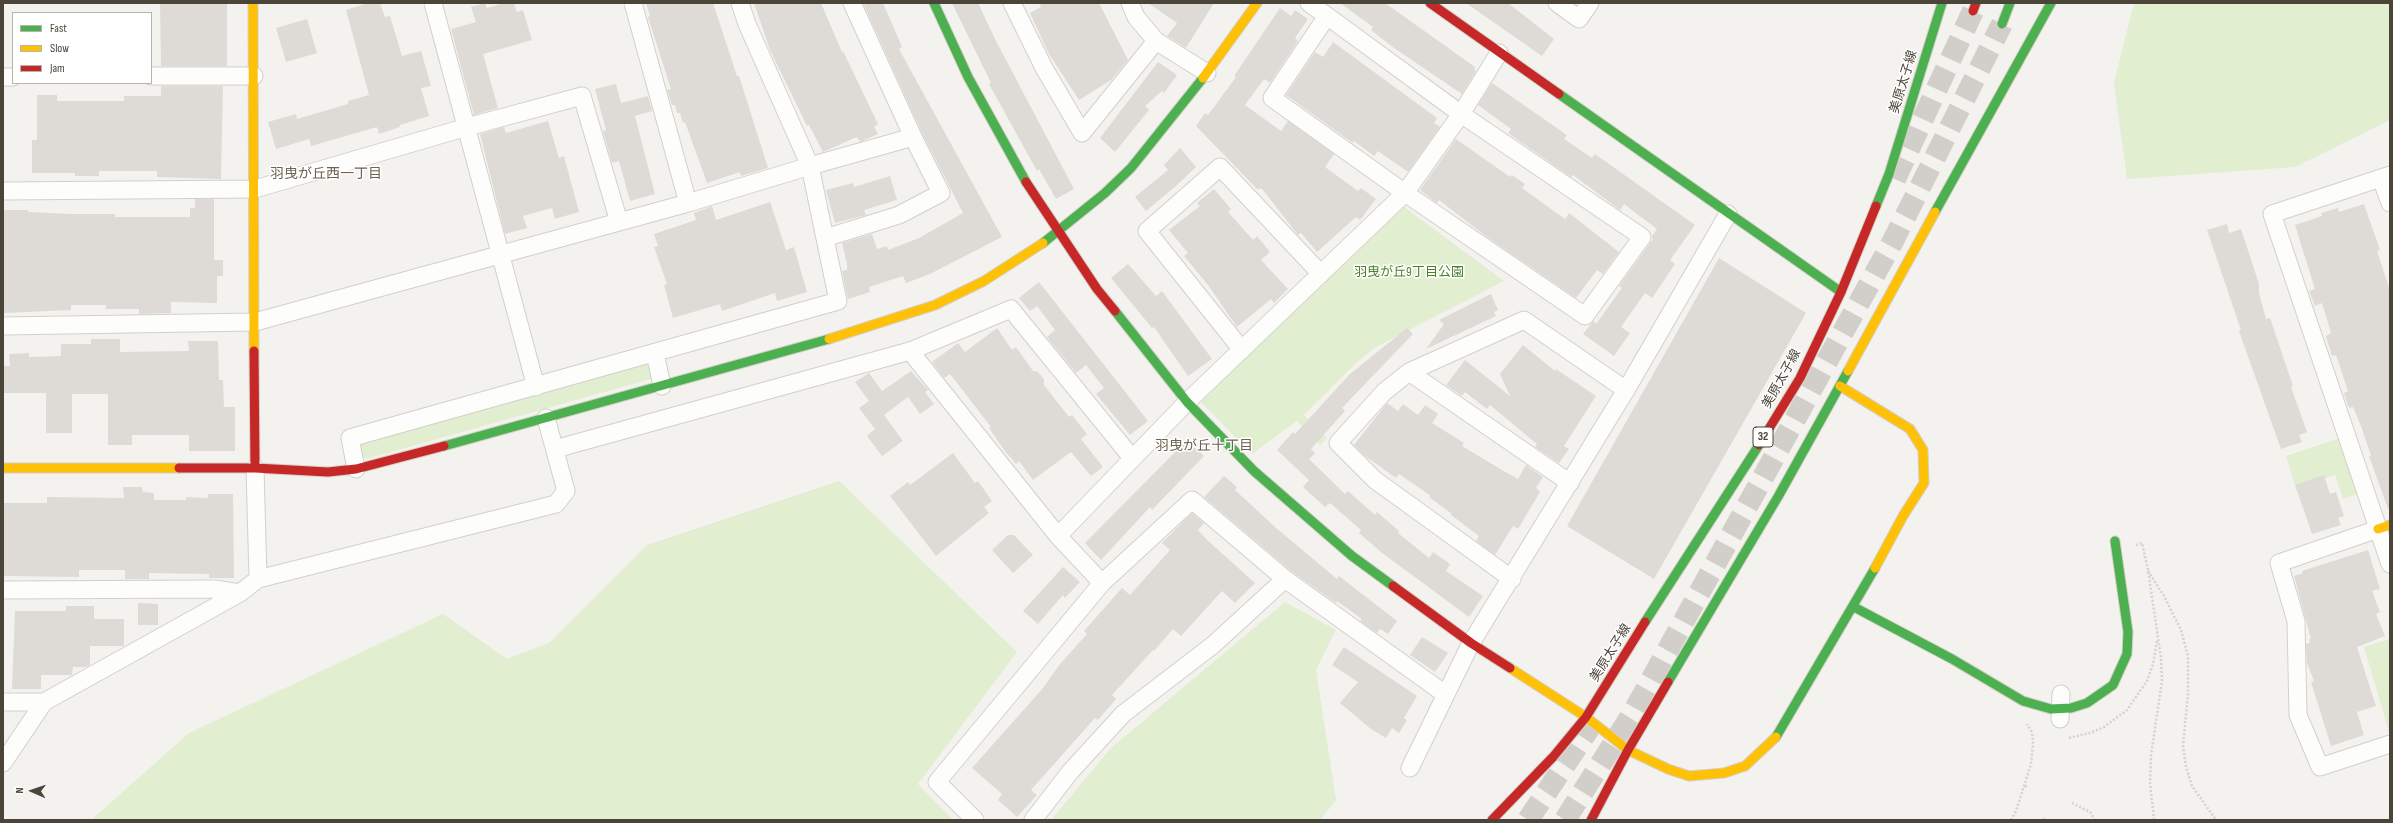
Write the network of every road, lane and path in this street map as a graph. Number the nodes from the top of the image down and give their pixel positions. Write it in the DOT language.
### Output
graph roads {
  1 [pos="253,3"];
  2 [pos="633,3"];
  3 [pos="740,3"];
  4 [pos="852,3"];
  5 [pos="934,3"];
  6 [pos="1012,3"];
  7 [pos="1130,3"];
  8 [pos="1257,3"];
  9 [pos="1309,3"];
  10 [pos="1430,3"];
  11 [pos="1557,3"];
  12 [pos="1590,3"];
  13 [pos="1942,3"];
  14 [pos="2010,3"];
  15 [pos="2051,3"];
  16 [pos="435,4"];
  17 [pos="1327,16"];
  18 [pos="2002,24"];
  19 [pos="1156,41"];
  20 [pos="1500,53"];
  21 [pos="1207,73"];
  22 [pos="152,76"];
  23 [pos="254,76"];
  24 [pos="1461,114"];
  25 [pos="467,127"];
  26 [pos="913,137"];
  27 [pos="810,166"];
  28 [pos="2386,177"];
  29 [pos="255,189"];
  30 [pos="3,191"];
  31 [pos="1405,193"];
  32 [pos="688,203"];
  33 [pos="2390,203"];
  34 [pos="1728,214"];
  35 [pos="619,222"];
  36 [pos="1058,232"];
  37 [pos="824,238"];
  38 [pos="500,255"];
  39 [pos="1321,274"];
  40 [pos="1840,292"];
  41 [pos="255,322"];
  42 [pos="3,326"];
  43 [pos="1242,350"];
  44 [pos="910,351"];
  45 [pos="655,353"];
  46 [pos="1409,372"];
  47 [pos="536,386"];
  48 [pos="662,386"];
  49 [pos="1840,386"];
  50 [pos="1626,390"];
  51 [pos="1187,402"];
  52 [pos="546,418"];
  53 [pos="555,448"];
  54 [pos="1132,458"];
  55 [pos="3,468"];
  56 [pos="254,468"];
  57 [pos="356,469"];
  58 [pos="1570,483"];
  59 [pos="2384,527"];
  60 [pos="1058,536"];
  61 [pos="2115,545"];
  62 [pos="2390,564"];
  63 [pos="2148,570"];
  64 [pos="258,579"];
  65 [pos="1286,579"];
  66 [pos="1512,579"];
  67 [pos="1102,583"];
  68 [pos="3,590"];
  69 [pos="240,593"];
  70 [pos="1854,607"];
  71 [pos="1471,643"];
  72 [pos="1445,694"];
  73 [pos="3,702"];
  74 [pos="44,702"];
  75 [pos="1586,717"];
  76 [pos="2024,720"];
  77 [pos="2390,744"];
  78 [pos="1628,750"];
  79 [pos="3,763"];
  80 [pos="1410,768"];
  81 [pos="2025,786"];
  82 [pos="2029,787"];
  83 [pos="2072,803"];
  84 [pos="2045,816"];
  85 [pos="975,820"];
  86 [pos="1033,820"];
  87 [pos="1492,820"];
  88 [pos="1591,820"];
  89 [pos="2011,820"];
  90 [pos="2044,820"];
  91 [pos="2095,820"];
  92 [pos="2154,820"];
  93 [pos="2216,820"];
  1 -- 23 [label="main road"];
  2 -- 32 [label="street"];
  3 -- 27 [label="street"];
  4 -- 26 [label="street"];
  5 -- 36 [label="main road"];
  6 -- 19 [label="street"];
  7 -- 19 [label="street"];
  8 -- 21 [label="main road"];
  9 -- 17 [label="street"];
  10 -- 20 [label="main road"];
  11 -- 12 [label="street"];
  13 -- 40 [label="main road, 美原太子線 / 32"];
  14 -- 18 [label="main road"];
  15 -- 49 [label="main road"];
  16 -- 25 [label="street"];
  17 -- 24 [label="street"];
  17 -- 31 [label="street"];
  19 -- 21 [label="street"];
  20 -- 24 [label="street"];
  20 -- 34 [label="main road"];
  21 -- 36 [label="main road"];
  22 -- 23 [label="street"];
  23 -- 29 [label="main road"];
  24 -- 31 [label="street"];
  24 -- 31 [label="street"];
  25 -- 29 [label="street"];
  25 -- 35 [label="street"];
  25 -- 38 [label="street"];
  26 -- 27 [label="street"];
  26 -- 37 [label="street"];
  27 -- 32 [label="street"];
  27 -- 37 [label="street"];
  28 -- 33 [label="street"];
  28 -- 59 [label="street"];
  29 -- 30 [label="street"];
  29 -- 41 [label="main road"];
  31 -- 39 [label="street"];
  32 -- 35 [label="street"];
  34 -- 40 [label="main road"];
  34 -- 50 [label="street"];
  35 -- 38 [label="street"];
  36 -- 48 [label="main road"];
  36 -- 51 [label="main road"];
  37 -- 45 [label="street"];
  38 -- 41 [label="street"];
  38 -- 47 [label="street"];
  39 -- 43 [label="street"];
  39 -- 43 [label="street"];
  40 -- 75 [label="main road, 美原太子線 / 32"];
  41 -- 42 [label="street"];
  41 -- 56 [label="main road"];
  43 -- 51 [label="street"];
  44 -- 53 [label="street"];
  44 -- 54 [label="street"];
  44 -- 60 [label="street"];
  45 -- 47 [label="street"];
  45 -- 48 [label="street"];
  46 -- 50 [label="street"];
  46 -- 58 [label="street"];
  46 -- 66 [label="street"];
  47 -- 57 [label="street"];
  48 -- 52 [label="main road"];
  49 -- 70 [label="main road"];
  49 -- 78 [label="main road"];
  50 -- 58 [label="street"];
  51 -- 54 [label="street"];
  51 -- 71 [label="main road"];
  52 -- 53 [label="street"];
  52 -- 57 [label="main road"];
  53 -- 64 [label="street"];
  54 -- 60 [label="street"];
  55 -- 56 [label="main road"];
  56 -- 57 [label="main road"];
  56 -- 64 [label="street"];
  58 -- 66 [label="street"];
  59 -- 62 [label="street"];
  59 -- 77 [label="street"];
  60 -- 67 [label="street"];
  61 -- 63 [label="path"];
  61 -- 70 [label="main road"];
  63 -- 92 [label="path"];
  63 -- 93 [label="path"];
  64 -- 69 [label="street"];
  65 -- 67 [label="street"];
  65 -- 72 [label="street"];
  65 -- 86 [label="street"];
  66 -- 71 [label="street"];
  67 -- 85 [label="street"];
  68 -- 69 [label="street"];
  69 -- 74 [label="street"];
  70 -- 78 [label="main road"];
  71 -- 72 [label="street"];
  71 -- 75 [label="main road"];
  72 -- 80 [label="street"];
  73 -- 74 [label="street"];
  74 -- 79 [label="street"];
  75 -- 78 [label="main road"];
  75 -- 87 [label="main road, 美原太子線 / 32"];
  76 -- 81 [label="path"];
  78 -- 88 [label="main road"];
  81 -- 82 [label="path"];
  81 -- 89 [label="path"];
  83 -- 91 [label="path"];
  84 -- 90 [label="path"];
}
